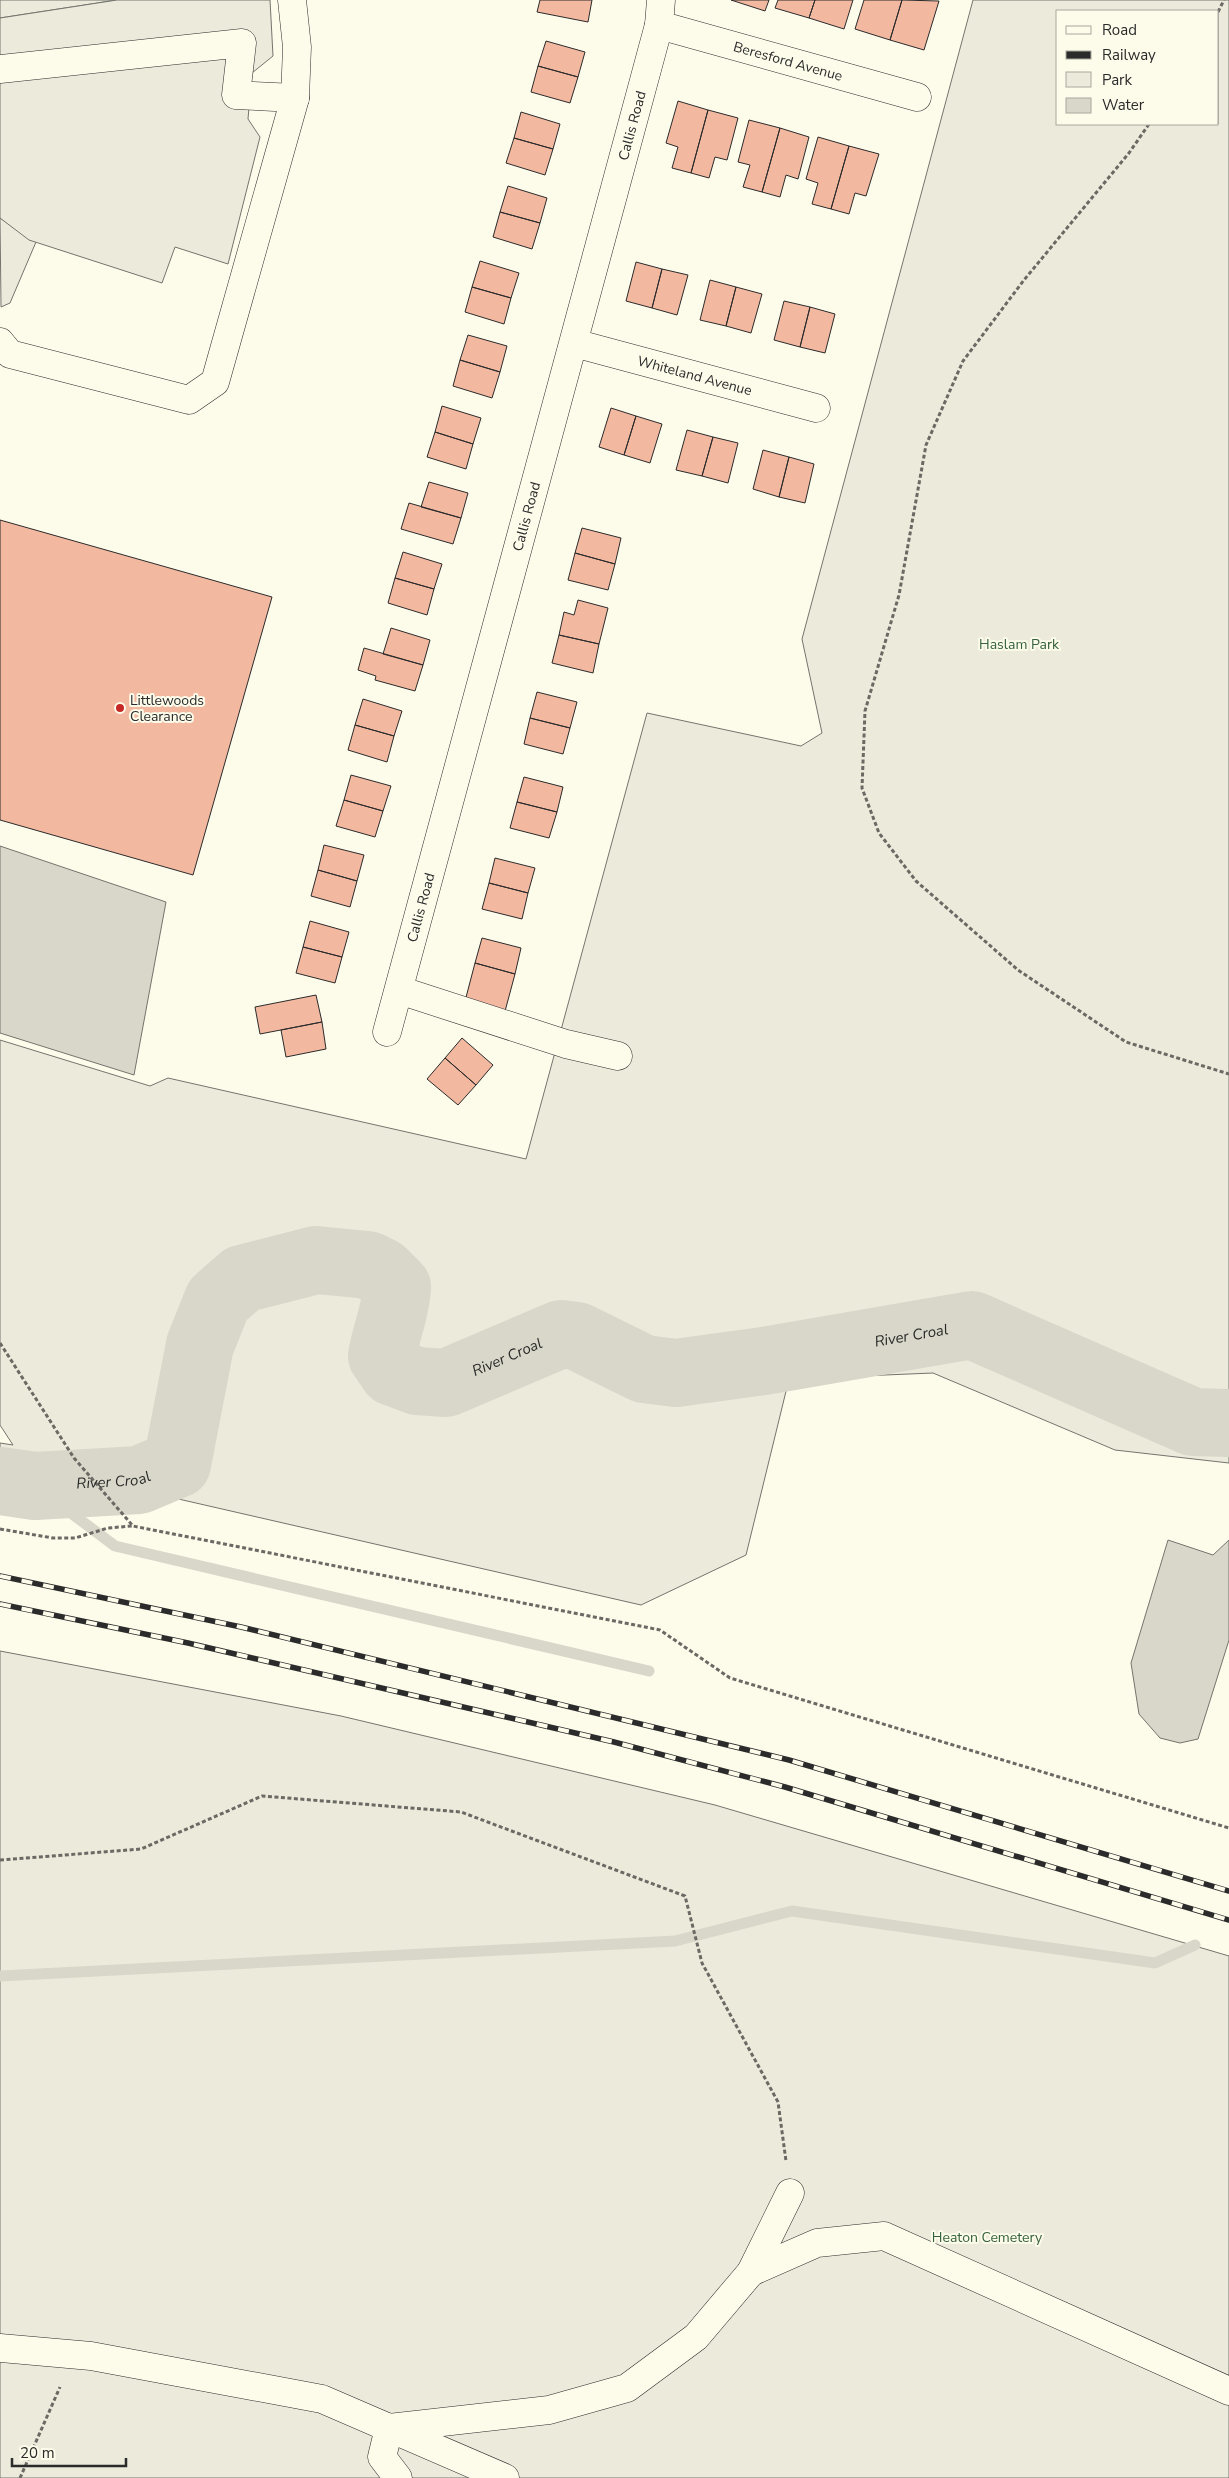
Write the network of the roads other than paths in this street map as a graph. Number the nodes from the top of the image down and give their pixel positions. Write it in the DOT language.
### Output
graph roads {
  1 [pos="292,0"];
  2 [pos="660,13"];
  3 [pos="0,69"];
  4 [pos="916,97"];
  5 [pos="295,98"];
  6 [pos="0,342"];
  7 [pos="574,343"];
  8 [pos="816,408"];
  9 [pos="399,990"];
  10 [pos="387,1032"];
  11 [pos="618,1056"];
  12 [pos="790,2193"];
  13 [pos="751,2272"];
  14 [pos="0,2348"];
  15 [pos="1229,2391"];
  16 [pos="389,2428"];
  17 [pos="398,2478"];
  18 [pos="505,2478"];
  1 -- 5 [label="street"];
  2 -- 4 [label="street, Beresford Avenue"];
  2 -- 7 [label="street, Callis Road"];
  3 -- 5 [label="street"];
  5 -- 6 [label="street"];
  7 -- 8 [label="street, Whiteland Avenue"];
  7 -- 9 [label="street, Callis Road"];
  9 -- 10 [label="street, Callis Road"];
  9 -- 11 [label="street"];
  12 -- 13 [label="street"];
  13 -- 15 [label="street"];
  13 -- 16 [label="street"];
  14 -- 16 [label="street"];
  16 -- 17 [label="street"];
  16 -- 18 [label="street"];
}
